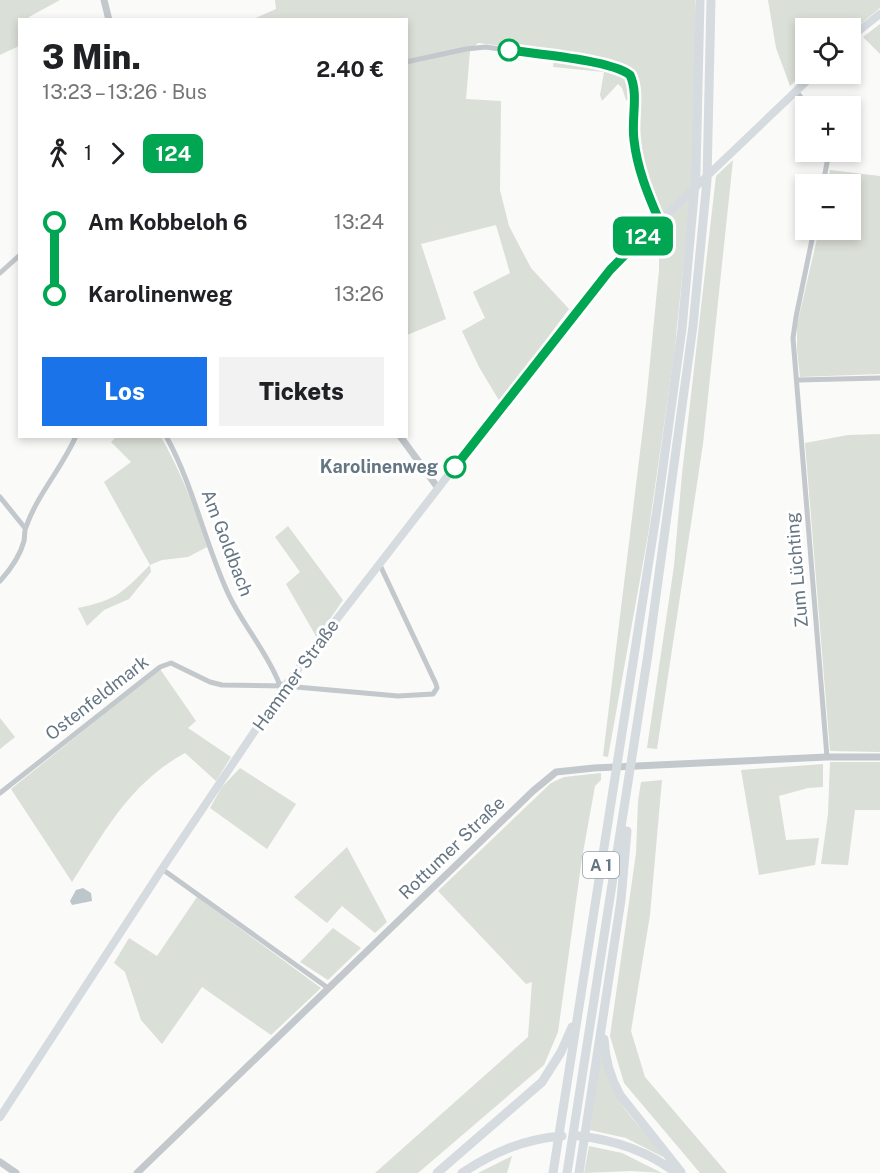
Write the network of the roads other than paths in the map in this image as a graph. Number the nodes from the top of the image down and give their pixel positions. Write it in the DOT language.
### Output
graph roads {
  1 [pos="104,0"];
  2 [pos="700,0"];
  3 [pos="711,0"];
  4 [pos="880,14"];
  5 [pos="109,18"];
  6 [pos="861,29"];
  7 [pos="408,62"];
  8 [pos="803,84"];
  9 [pos="796,91"];
  10 [pos="800,96"];
  11 [pos="659,220"];
  12 [pos="812,240"];
  13 [pos="18,257"];
  14 [pos="0,273"];
  15 [pos="880,378"];
  16 [pos="798,380"];
  17 [pos="75,438"];
  18 [pos="166,438"];
  19 [pos="401,438"];
  20 [pos="438,488"];
  21 [pos="0,496"];
  22 [pos="25,528"];
  23 [pos="379,563"];
  24 [pos="0,581"];
  25 [pos="285,686"];
  26 [pos="827,757"];
  27 [pos="880,758"];
  28 [pos="0,793"];
  29 [pos="627,793"];
  30 [pos="162,869"];
  31 [pos="328,988"];
  32 [pos="604,1013"];
  33 [pos="578,1014"];
  34 [pos="0,1118"];
  35 [pos="0,1162"];
  36 [pos="16,1173"];
  37 [pos="137,1173"];
  38 [pos="437,1173"];
  39 [pos="462,1173"];
  40 [pos="553,1173"];
  41 [pos="567,1173"];
  42 [pos="579,1173"];
  43 [pos="676,1173"];
  44 [pos="681,1173"];
  1 -- 5 [label="street"];
  2 -- 33 [label="highway, A 1"];
  3 -- 29 [label="highway, A 1"];
  4 -- 6 [label="main road"];
  7 -- 11 [label="street"];
  8 -- 9 [label="main road, Hammer Straße"];
  9 -- 10 [label="street"];
  9 -- 11 [label="main road, Hammer Straße"];
  11 -- 20 [label="main road, Hammer Straße"];
  12 -- 16 [label="street, Zum Lüchting"];
  13 -- 14 [label="street"];
  15 -- 16 [label="street"];
  16 -- 26 [label="street, Zum Lüchting"];
  17 -- 22 [label="street"];
  18 -- 25 [label="street, Am Goldbach"];
  19 -- 20 [label="street"];
  20 -- 23 [label="main road, Hammer Straße"];
  21 -- 22 [label="street"];
  22 -- 24 [label="street"];
  23 -- 25 [label="main road, Hammer Straße"];
  23 -- 25 [label="street, Ostenfeldmark"];
  25 -- 28 [label="street, Ostenfeldmark"];
  25 -- 30 [label="main road, Hammer Straße"];
  26 -- 27 [label="street, Rottumer Straße"];
  26 -- 31 [label="street, Rottumer Straße"];
  29 -- 32 [label="highway"];
  29 -- 41 [label="highway, A 1"];
  30 -- 31 [label="street"];
  30 -- 34 [label="main road, Hammer Straße"];
  31 -- 37 [label="street, Rottumer Straße"];
  32 -- 42 [label="highway"];
  32 -- 44 [label="highway"];
  33 -- 38 [label="highway"];
  33 -- 40 [label="highway, A 1"];
  35 -- 36 [label="street"];
  39 -- 43 [label="highway"];
}
